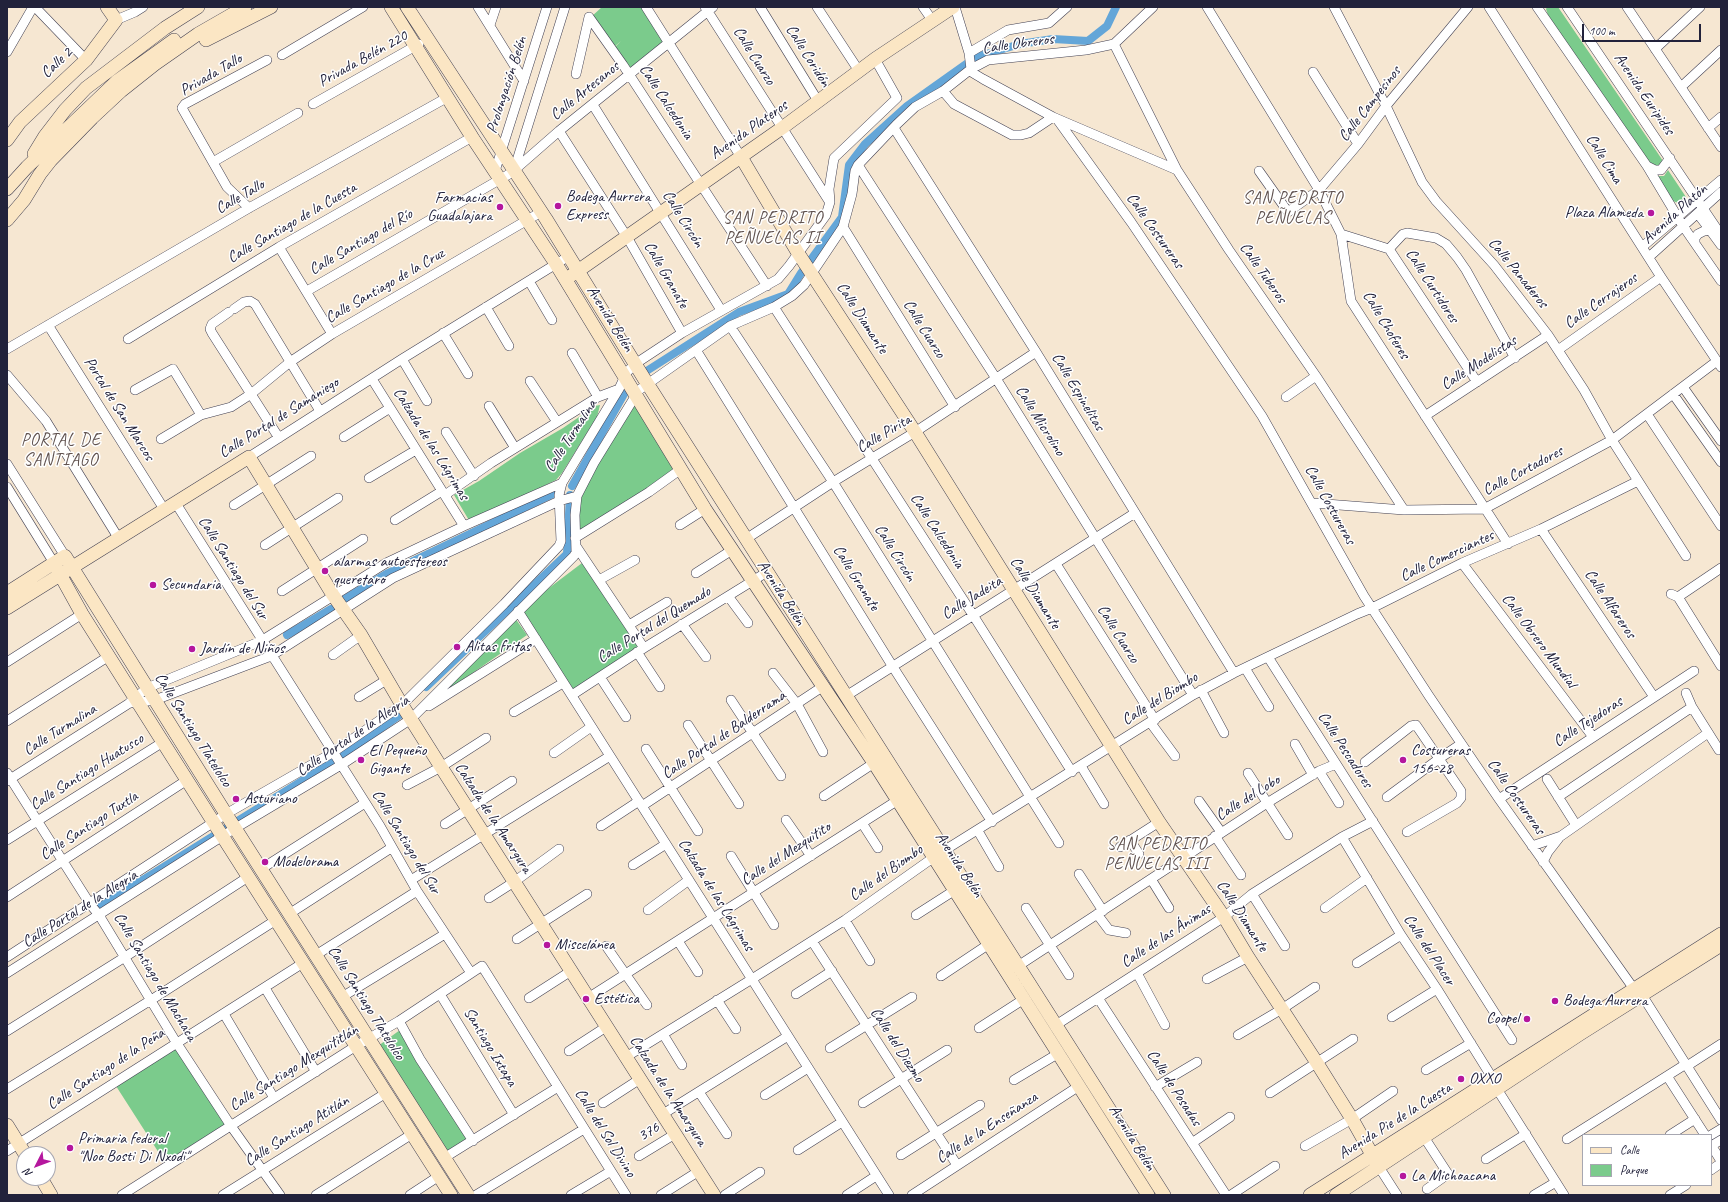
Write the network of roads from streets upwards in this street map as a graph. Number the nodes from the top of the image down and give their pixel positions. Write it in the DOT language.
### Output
graph roads {
  1 [pos="34,7"];
  2 [pos="107,7"];
  3 [pos="143,7"];
  4 [pos="198,7"];
  5 [pos="226,7"];
  6 [pos="245,7"];
  7 [pos="271,7"];
  8 [pos="363,7"];
  9 [pos="391,7"];
  10 [pos="407,7"];
  11 [pos="478,7"];
  12 [pos="496,7"];
  13 [pos="547,7"];
  14 [pos="565,7"];
  15 [pos="646,7"];
  16 [pos="760,7"];
  17 [pos="817,7"];
  18 [pos="923,7"];
  19 [pos="954,7"];
  20 [pos="1066,7"];
  21 [pos="1153,7"];
  22 [pos="1207,7"];
  23 [pos="1334,7"];
  24 [pos="1468,7"];
  25 [pos="1489,7"];
  26 [pos="1537,7"];
  27 [pos="1544,7"];
  28 [pos="1567,7"];
  29 [pos="1700,7"];
  30 [pos="709,8"];
  31 [pos="1629,8"];
  32 [pos="1544,18"];
  33 [pos="116,20"];
  34 [pos="932,20"];
  35 [pos="490,25"];
  36 [pos="422,42"];
  37 [pos="669,42"];
  38 [pos="1114,44"];
  39 [pos="1655,49"];
  40 [pos="1721,50"];
  41 [pos="7,52"];
  42 [pos="969,53"];
  43 [pos="282,55"];
  44 [pos="875,59"];
  45 [pos="86,60"];
  46 [pos="267,60"];
  47 [pos="971,68"];
  48 [pos="859,71"];
  49 [pos="1313,72"];
  50 [pos="576,74"];
  51 [pos="630,75"];
  52 [pos="524,81"];
  53 [pos="1681,87"];
  54 [pos="943,91"];
  55 [pos="448,97"];
  56 [pos="818,101"];
  57 [pos="313,104"];
  58 [pos="593,105"];
  59 [pos="1386,106"];
  60 [pos="298,113"];
  61 [pos="1721,117"];
  62 [pos="1055,118"];
  63 [pos="782,128"];
  64 [pos="894,128"];
  65 [pos="1708,128"];
  66 [pos="559,131"];
  67 [pos="472,137"];
  68 [pos="7,140"];
  69 [pos="1358,144"];
  70 [pos="1721,147"];
  71 [pos="502,150"];
  72 [pos="741,157"];
  73 [pos="1670,158"];
  74 [pos="213,162"];
  75 [pos="858,166"];
  76 [pos="1647,166"];
  77 [pos="27,167"];
  78 [pos="514,170"];
  79 [pos="1177,170"];
  80 [pos="1259,172"];
  81 [pos="498,175"];
  82 [pos="1721,180"];
  83 [pos="701,184"];
  84 [pos="7,189"];
  85 [pos="1319,190"];
  86 [pos="1721,192"];
  87 [pos="24,200"];
  88 [pos="1698,200"];
  89 [pos="830,202"];
  90 [pos="249,208"];
  91 [pos="541,212"];
  92 [pos="1700,212"];
  93 [pos="662,213"];
  94 [pos="7,220"];
  95 [pos="528,220"];
  96 [pos="1680,222"];
  97 [pos="843,227"];
  98 [pos="1718,232"];
  99 [pos="1341,234"];
  100 [pos="627,237"];
  101 [pos="1696,243"];
  102 [pos="1721,245"];
  103 [pos="279,247"];
  104 [pos="1642,247"];
  105 [pos="1389,249"];
  106 [pos="569,256"];
  107 [pos="1649,258"];
  108 [pos="805,262"];
  109 [pos="556,264"];
  110 [pos="579,271"];
  111 [pos="1661,277"];
  112 [pos="529,280"];
  113 [pos="565,280"];
  114 [pos="1721,281"];
  115 [pos="767,286"];
  116 [pos="307,291"];
  117 [pos="486,307"];
  118 [pos="774,307"];
  119 [pos="721,310"];
  120 [pos="552,320"];
  121 [pos="48,325"];
  122 [pos="730,326"];
  123 [pos="443,333"];
  124 [pos="332,334"];
  125 [pos="682,334"];
  126 [pos="1548,335"];
  127 [pos="128,339"];
  128 [pos="509,346"];
  129 [pos="7,349"];
  130 [pos="696,350"];
  131 [pos="1558,350"];
  132 [pos="1036,352"];
  133 [pos="572,353"];
  134 [pos="1515,358"];
  135 [pos="402,359"];
  136 [pos="290,362"];
  137 [pos="635,364"];
  138 [pos="1719,364"];
  139 [pos="468,374"];
  140 [pos="7,375"];
  141 [pos="624,376"];
  142 [pos="1316,376"];
  143 [pos="372,379"];
  144 [pos="996,380"];
  145 [pos="530,381"];
  146 [pos="1477,382"];
  147 [pos="647,383"];
  148 [pos="1683,387"];
  149 [pos="619,389"];
  150 [pos="135,390"];
  151 [pos="251,394"];
  152 [pos="635,394"];
  153 [pos="1673,394"];
  154 [pos="598,397"];
  155 [pos="1286,397"];
  156 [pos="427,400"];
  157 [pos="489,406"];
  158 [pos="955,407"];
  159 [pos="390,408"];
  160 [pos="320,411"];
  161 [pos="1647,414"];
  162 [pos="201,415"];
  163 [pos="1426,416"];
  164 [pos="557,422"];
  165 [pos="446,432"];
  166 [pos="915,432"];
  167 [pos="344,437"];
  168 [pos="279,438"];
  169 [pos="161,439"];
  170 [pos="1612,440"];
  171 [pos="1721,441"];
  172 [pos="515,448"];
  173 [pos="416,450"];
  174 [pos="311,456"];
  175 [pos="249,457"];
  176 [pos="872,458"];
  177 [pos="1721,462"];
  178 [pos="7,464"];
  179 [pos="681,469"];
  180 [pos="474,476"];
  181 [pos="369,478"];
  182 [pos="1638,481"];
  183 [pos="833,482"];
  184 [pos="562,483"];
  185 [pos="266,486"];
  186 [pos="7,487"];
  187 [pos="444,493"];
  188 [pos="577,496"];
  189 [pos="338,498"];
  190 [pos="559,501"];
  191 [pos="1313,504"];
  192 [pos="234,505"];
  193 [pos="170,506"];
  194 [pos="795,508"];
  195 [pos="705,509"];
  196 [pos="1484,509"];
  197 [pos="1404,510"];
  198 [pos="1134,513"];
  199 [pos="395,520"];
  200 [pos="680,525"];
  201 [pos="464,526"];
  202 [pos="1721,526"];
  203 [pos="292,528"];
  204 [pos="1541,529"];
  205 [pos="1094,538"];
  206 [pos="119,539"];
  207 [pos="363,539"];
  208 [pos="746,539"];
  209 [pos="576,542"];
  210 [pos="1508,544"];
  211 [pos="265,545"];
  212 [pos="732,550"];
  213 [pos="1686,556"];
  214 [pos="635,560"];
  215 [pos="1462,563"];
  216 [pos="1056,564"];
  217 [pos="60,565"];
  218 [pos="73,568"];
  219 [pos="317,568"];
  220 [pos="767,572"];
  221 [pos="1720,572"];
  222 [pos="696,573"];
  223 [pos="599,580"];
  224 [pos="752,580"];
  225 [pos="8,590"];
  226 [pos="1013,590"];
  227 [pos="282,591"];
  228 [pos="333,595"];
  229 [pos="728,596"];
  230 [pos="668,602"];
  231 [pos="7,608"];
  232 [pos="343,608"];
  233 [pos="1372,608"];
  234 [pos="518,611"];
  235 [pos="82,614"];
  236 [pos="973,615"];
  237 [pos="748,623"];
  238 [pos="682,624"];
  239 [pos="629,625"];
  240 [pos="362,635"];
  241 [pos="536,639"];
  242 [pos="261,641"];
  243 [pos="933,641"];
  244 [pos="641,650"];
  245 [pos="333,655"];
  246 [pos="109,656"];
  247 [pos="271,656"];
  248 [pos="706,657"];
  249 [pos="1268,657"];
  250 [pos="7,662"];
  251 [pos="1721,666"];
  252 [pos="893,667"];
  253 [pos="1245,668"];
  254 [pos="1694,671"];
  255 [pos="773,673"];
  256 [pos="1234,673"];
  257 [pos="600,677"];
  258 [pos="388,679"];
  259 [pos="564,683"];
  260 [pos="660,687"];
  261 [pos="822,687"];
  262 [pos="147,688"];
  263 [pos="1197,692"];
  264 [pos="1686,693"];
  265 [pos="572,695"];
  266 [pos="846,696"];
  267 [pos="359,697"];
  268 [pos="1654,697"];
  269 [pos="155,700"];
  270 [pos="731,700"];
  271 [pos="134,702"];
  272 [pos="797,704"];
  273 [pos="402,705"];
  274 [pos="1269,707"];
  275 [pos="1692,707"];
  276 [pos="514,712"];
  277 [pos="414,716"];
  278 [pos="626,717"];
  279 [pos="7,721"];
  280 [pos="1153,721"];
  281 [pos="688,726"];
  282 [pos="591,727"];
  283 [pos="752,733"];
  284 [pos="1224,733"];
  285 [pos="1708,734"];
  286 [pos="1593,737"];
  287 [pos="486,738"];
  288 [pos="163,742"];
  289 [pos="1295,744"];
  290 [pos="1461,744"];
  291 [pos="1112,746"];
  292 [pos="646,749"];
  293 [pos="1719,750"];
  294 [pos="823,752"];
  295 [pos="332,753"];
  296 [pos="554,754"];
  297 [pos="610,756"];
  298 [pos="1175,756"];
  299 [pos="1440,758"];
  300 [pos="712,762"];
  301 [pos="1365,762"];
  302 [pos="874,763"];
  303 [pos="1336,764"];
  304 [pos="340,765"];
  305 [pos="1081,766"];
  306 [pos="441,767"];
  307 [pos="1072,772"];
  308 [pos="1248,773"];
  309 [pos="1316,773"];
  310 [pos="781,776"];
  311 [pos="8,777"];
  312 [pos="1547,779"];
  313 [pos="187,780"];
  314 [pos="512,781"];
  315 [pos="407,785"];
  316 [pos="670,789"];
  317 [pos="824,796"];
  318 [pos="1387,797"];
  319 [pos="1558,797"];
  320 [pos="1030,798"];
  321 [pos="1499,799"];
  322 [pos="898,800"];
  323 [pos="1199,801"];
  324 [pos="1267,803"];
  325 [pos="1339,803"];
  326 [pos="365,804"];
  327 [pos="640,804"];
  328 [pos="740,804"];
  329 [pos="1104,804"];
  330 [pos="467,809"];
  331 [pos="226,814"];
  332 [pos="786,820"];
  333 [pos="37,821"];
  334 [pos="1373,821"];
  335 [pos="992,822"];
  336 [pos="1159,822"];
  337 [pos="214,823"];
  338 [pos="862,823"];
  339 [pos="445,824"];
  340 [pos="1576,825"];
  341 [pos="601,826"];
  342 [pos="235,828"];
  343 [pos="698,831"];
  344 [pos="978,831"];
  345 [pos="1407,832"];
  346 [pos="483,834"];
  347 [pos="1218,834"];
  348 [pos="1288,835"];
  349 [pos="223,836"];
  350 [pos="1561,836"];
  351 [pos="1342,837"];
  352 [pos="7,840"];
  353 [pos="1130,840"];
  354 [pos="1059,843"];
  355 [pos="666,844"];
  356 [pos="1532,846"];
  357 [pos="1120,847"];
  358 [pos="391,848"];
  359 [pos="878,848"];
  360 [pos="559,849"];
  361 [pos="1139,854"];
  362 [pos="940,855"];
  363 [pos="731,856"];
  364 [pos="811,856"];
  365 [pos="1184,858"];
  366 [pos="62,861"];
  367 [pos="1543,862"];
  368 [pos="633,865"];
  369 [pos="999,867"];
  370 [pos="261,869"];
  371 [pos="1079,874"];
  372 [pos="1241,876"];
  373 [pos="248,877"];
  374 [pos="1367,878"];
  375 [pos="1151,879"];
  376 [pos="411,880"];
  377 [pos="689,880"];
  378 [pos="514,882"];
  379 [pos="417,890"];
  380 [pos="955,890"];
  381 [pos="754,892"];
  382 [pos="587,894"];
  383 [pos="1252,894"];
  384 [pos="7,897"];
  385 [pos="489,898"];
  386 [pos="90,904"];
  387 [pos="1026,908"];
  388 [pos="1169,908"];
  389 [pos="1325,908"];
  390 [pos="648,910"];
  391 [pos="1100,912"];
  392 [pos="289,914"];
  393 [pos="99,915"];
  394 [pos="916,915"];
  395 [pos="1224,917"];
  396 [pos="713,918"];
  397 [pos="276,920"];
  398 [pos="845,920"];
  399 [pos="541,924"];
  400 [pos="774,925"];
  401 [pos="1126,933"];
  402 [pos="445,934"];
  403 [pos="1721,934"];
  404 [pos="1401,935"];
  405 [pos="517,939"];
  406 [pos="678,941"];
  407 [pos="812,941"];
  408 [pos="989,944"];
  409 [pos="1050,945"];
  410 [pos="1721,945"];
  411 [pos="606,946"];
  412 [pos="1285,946"];
  413 [pos="316,955"];
  414 [pos="7,957"];
  415 [pos="1248,957"];
  416 [pos="125,958"];
  417 [pos="870,961"];
  418 [pos="303,963"];
  419 [pos="1357,963"];
  420 [pos="1018,966"];
  421 [pos="832,971"];
  422 [pos="571,972"];
  423 [pos="698,972"];
  424 [pos="7,973"];
  425 [pos="471,973"];
  426 [pos="1137,973"];
  427 [pos="626,974"];
  428 [pos="1069,975"];
  429 [pos="941,976"];
  430 [pos="752,979"];
  431 [pos="1207,979"];
  432 [pos="1315,987"];
  433 [pos="265,988"];
  434 [pos="1437,989"];
  435 [pos="1638,992"];
  436 [pos="440,994"];
  437 [pos="796,994"];
  438 [pos="342,997"];
  439 [pos="912,997"];
  440 [pos="529,998"];
  441 [pos="588,998"];
  442 [pos="1098,998"];
  443 [pos="1024,999"];
  444 [pos="151,1000"];
  445 [pos="717,1000"];
  446 [pos="647,1004"];
  447 [pos="1282,1009"];
  448 [pos="224,1014"];
  449 [pos="1392,1017"];
  450 [pos="399,1021"];
  451 [pos="867,1025"];
  452 [pos="1056,1025"];
  453 [pos="1165,1025"];
  454 [pos="606,1027"];
  455 [pos="978,1028"];
  456 [pos="736,1029"];
  457 [pos="7,1031"];
  458 [pos="663,1034"];
  459 [pos="1238,1035"];
  460 [pos="788,1036"];
  461 [pos="369,1039"];
  462 [pos="1353,1039"];
  463 [pos="1512,1040"];
  464 [pos="176,1042"];
  465 [pos="1471,1043"];
  466 [pos="1721,1044"];
  467 [pos="356,1046"];
  468 [pos="830,1048"];
  469 [pos="947,1050"];
  470 [pos="569,1051"];
  471 [pos="1059,1053"];
  472 [pos="626,1057"];
  473 [pos="1197,1062"];
  474 [pos="1317,1063"];
  475 [pos="682,1065"];
  476 [pos="1686,1065"];
  477 [pos="808,1068"];
  478 [pos="1426,1070"];
  479 [pos="316,1072"];
  480 [pos="1667,1076"];
  481 [pos="640,1079"];
  482 [pos="901,1079"];
  483 [pos="1014,1080"];
  484 [pos="1495,1084"];
  485 [pos="558,1086"];
  486 [pos="1079,1086"];
  487 [pos="1155,1087"];
  488 [pos="7,1089"];
  489 [pos="1393,1091"];
  490 [pos="699,1092"];
  491 [pos="386,1093"];
  492 [pos="1270,1093"];
  493 [pos="765,1095"];
  494 [pos="274,1098"];
  495 [pos="603,1103"];
  496 [pos="863,1103"];
  497 [pos="980,1105"];
  498 [pos="1718,1107"];
  499 [pos="663,1114"];
  500 [pos="514,1115"];
  501 [pos="1230,1117"];
  502 [pos="1352,1119"];
  503 [pos="1695,1120"];
  504 [pos="1721,1120"];
  505 [pos="842,1122"];
  506 [pos="7,1125"];
  507 [pos="231,1126"];
  508 [pos="1721,1128"];
  509 [pos="584,1129"];
  510 [pos="936,1132"];
  511 [pos="412,1134"];
  512 [pos="675,1134"];
  513 [pos="727,1134"];
  514 [pos="1526,1134"];
  515 [pos="1672,1134"];
  516 [pos="1704,1134"];
  517 [pos="1712,1134"];
  518 [pos="1424,1137"];
  519 [pos="1567,1139"];
  520 [pos="1721,1140"];
  521 [pos="473,1142"];
  522 [pos="1192,1143"];
  523 [pos="1712,1145"];
  524 [pos="20,1146"];
  525 [pos="26,1146"];
  526 [pos="1305,1146"];
  527 [pos="1712,1148"];
  528 [pos="798,1150"];
  529 [pos="901,1155"];
  530 [pos="639,1156"];
  531 [pos="444,1158"];
  532 [pos="1486,1159"];
  533 [pos="1376,1161"];
  534 [pos="1721,1162"];
  535 [pos="957,1166"];
  536 [pos="1275,1166"];
  537 [pos="1712,1169"];
  538 [pos="262,1170"];
  539 [pos="611,1171"];
  540 [pos="699,1171"];
  541 [pos="760,1172"];
  542 [pos="439,1176"];
  543 [pos="876,1176"];
  544 [pos="1556,1182"];
  545 [pos="46,1186"];
  546 [pos="1684,1186"];
  547 [pos="1427,1189"];
  548 [pos="664,1194"];
  549 [pos="52,1195"];
  550 [pos="122,1195"];
  551 [pos="223,1195"];
  552 [pos="280,1195"];
  553 [pos="316,1195"];
  554 [pos="410,1195"];
  555 [pos="451,1195"];
  556 [pos="468,1195"];
  557 [pos="476,1195"];
  558 [pos="571,1195"];
  559 [pos="626,1195"];
  560 [pos="714,1195"];
  561 [pos="725,1195"];
  562 [pos="847,1195"];
  563 [pos="889,1195"];
  564 [pos="912,1195"];
  565 [pos="1148,1195"];
  566 [pos="1164,1195"];
  567 [pos="1226,1195"];
  568 [pos="1231,1195"];
  569 [pos="1310,1195"];
  570 [pos="1336,1195"];
  571 [pos="1397,1195"];
  572 [pos="1534,1195"];
  573 [pos="1564,1195"];
  574 [pos="1670,1195"];
  1 -- 41 [label="street"];
  1 -- 45 [label="street"];
  2 -- 33 [label="street"];
  3 -- 33 [label="street"];
  4 -- 77 [label="street"];
  5 -- 77 [label="street"];
  6 -- 87 [label="street"];
  7 -- 87 [label="street"];
  8 -- 43 [label="street"];
  9 -- 36 [label="street, Avenida Belén"];
  10 -- 36 [label="street, Avenida Belén"];
  11 -- 35 [label="street"];
  12 -- 35 [label="street"];
  13 -- 52 [label="street, Prolongación Belén"];
  14 -- 78 [label="street, Prolongación Belén"];
  15 -- 37 [label="street, Calle Diamante"];
  16 -- 56 [label="street, Calle Coridón"];
  17 -- 48 [label="street"];
  18 -- 34 [label="street"];
  19 -- 34 [label="street, Avenida Plateros"];
  19 -- 42 [label="street"];
  20 -- 42 [label="street"];
  21 -- 38 [label="street"];
  22 -- 85 [label="street, Calle Choferes"];
  23 -- 59 [label="street, Calle Panaderos"];
  24 -- 59 [label="street, Calle Campesinos"];
  25 -- 104 [label="street, Calle Cima"];
  26 -- 32 [label="street"];
  27 -- 32 [label="street"];
  28 -- 73 [label="street, Avenida Euripides"];
  29 -- 39 [label="street"];
  30 -- 37 [label="street, Calle Artesanos"];
  30 -- 63 [label="street, Calle Cuarzo"];
  31 -- 39 [label="street"];
  32 -- 76 [label="street"];
  33 -- 45 [label="street, Calle 2"];
  34 -- 44 [label="street, Avenida Plateros"];
  35 -- 52 [label="street"];
  36 -- 55 [label="street, Avenida Belén"];
  36 -- 57 [label="street, Privada Belén 220"];
  36 -- 71 [label="street, Avenida Belén"];
  37 -- 51 [label="street, Calle Artesanos"];
  37 -- 72 [label="street, Calle Diamante"];
  38 -- 47 [label="street, Calle Obreros"];
  38 -- 79 [label="street, Calle Tuberos"];
  39 -- 53 [label="street"];
  40 -- 53 [label="street"];
  42 -- 47 [label="street"];
  44 -- 48 [label="street, Avenida Plateros"];
  44 -- 89 [label="street, Calle Turmalina"];
  45 -- 68 [label="street, Calle 2"];
  46 -- 74 [label="street, Privada Tallo"];
  47 -- 54 [label="street, Calle Obreros"];
  47 -- 62 [label="street, Calle Costureras"];
  48 -- 56 [label="street, Avenida Plateros"];
  49 -- 69 [label="street"];
  50 -- 51 [label="street, Calle Calcedonia"];
  51 -- 58 [label="street, Calle Artesanos"];
  51 -- 83 [label="street, Calle Calcedonia"];
  52 -- 71 [label="street, Prolongación Belén"];
  53 -- 65 [label="street"];
  54 -- 62 [label="street"];
  54 -- 64 [label="street, Calle Obreros"];
  55 -- 67 [label="street, Avenida Belén"];
  55 -- 90 [label="street, Calle Tallo"];
  56 -- 63 [label="street, Avenida Plateros"];
  58 -- 66 [label="street, Calle Artesanos"];
  58 -- 93 [label="street, Calle Circón"];
  59 -- 69 [label="street, Calle Campesinos"];
  59 -- 126 [label="street, Calle Panaderos"];
  60 -- 74 [label="street"];
  61 -- 65 [label="street"];
  62 -- 79 [label="street"];
  62 -- 191 [label="street, Calle Costureras"];
  63 -- 72 [label="street, Avenida Plateros"];
  63 -- 89 [label="street, Calle Cuarzo"];
  64 -- 75 [label="street, Calle Turmalina"];
  64 -- 132 [label="street, Calle Espinelitas"];
  65 -- 70 [label="street"];
  66 -- 78 [label="street, Calle Artesanos"];
  66 -- 100 [label="street, Calle Granate"];
  67 -- 81 [label="street, Avenida Belén"];
  67 -- 103 [label="street, Calle Santiago de la Cuesta"];
  69 -- 85 [label="street, Calle Campesinos"];
  71 -- 78 [label="street, Avenida Belén"];
  71 -- 81 [label="street, Prolongación Belén"];
  72 -- 83 [label="street, Avenida Plateros"];
  72 -- 108 [label="street, Calle Diamante"];
  73 -- 76 [label="street, Avenida Euripides"];
  73 -- 88 [label="street, Avenida Euripides"];
  74 -- 90 [label="street, Privada Tallo"];
  75 -- 97 [label="street, Calle Turmalina"];
  75 -- 144 [label="street, Calle Microlino"];
  76 -- 96 [label="street"];
  77 -- 84 [label="street"];
  78 -- 81 [label="street, Calle Santiago del Río"];
  78 -- 91 [label="street, Avenida Belén"];
  79 -- 142 [label="street, Calle Tuberos"];
  80 -- 85 [label="street, Calle Campesinos"];
  81 -- 95 [label="street, Avenida Belén"];
  81 -- 116 [label="street, Calle Santiago del Río"];
  82 -- 88 [label="street, Avenida Platón"];
  83 -- 93 [label="street, Avenida Plateros"];
  83 -- 115 [label="street, Calle Calcedonia"];
  85 -- 99 [label="street, Calle Choferes"];
  86 -- 92 [label="street, Avenida Platón"];
  87 -- 94 [label="street"];
  88 -- 92 [label="street, Avenida Euripides"];
  88 -- 96 [label="street, Avenida Platón"];
  89 -- 108 [label="street, Calle Turmalina"];
  90 -- 121 [label="street, Calle Tallo"];
  91 -- 95 [label="street, Calle Santiago de la Cruz"];
  91 -- 106 [label="street, Avenida Belén"];
  92 -- 96 [label="street, Avenida Platón"];
  92 -- 98 [label="street, Avenida Euripides"];
  93 -- 100 [label="street, Avenida Plateros"];
  93 -- 119 [label="street, Calle Circón"];
  95 -- 109 [label="street, Avenida Belén"];
  95 -- 124 [label="street, Calle Santiago de la Cruz"];
  96 -- 101 [label="street"];
  96 -- 104 [label="street, Avenida Platón"];
  96 -- 107 [label="street, Avenida Platón"];
  97 -- 108 [label="street, Calle Turmalina"];
  97 -- 158 [label="street, Calle Cuarzo"];
  98 -- 101 [label="street"];
  98 -- 102 [label="street, Avenida Euripides"];
  99 -- 105 [label="street, Calle Curtidores"];
  99 -- 163 [label="street, Calle Choferes"];
  100 -- 110 [label="street, Avenida Plateros"];
  100 -- 125 [label="street, Calle Granate"];
  101 -- 114 [label="street"];
  103 -- 116 [label="street"];
  103 -- 127 [label="street, Calle Santiago de la Cuesta"];
  104 -- 107 [label="street, Calle Cima"];
  105 -- 134 [label="street"];
  105 -- 146 [label="street, Calle Curtidores"];
  106 -- 109 [label="street, Calle Portal de Samaniego"];
  106 -- 110 [label="street, Avenida Belén"];
  107 -- 111 [label="street, Calle Cima"];
  108 -- 115 [label="street, Calle Turmalina"];
  108 -- 118 [label="street, Calle Turmalina"];
  108 -- 166 [label="street, Calle Diamante"];
  109 -- 112 [label="street, Calle Portal de Samaniego"];
  109 -- 113 [label="street, Avenida Belén"];
  110 -- 113 [label="street, Avenida Plateros"];
  110 -- 137 [label="street, Avenida Belén"];
  111 -- 131 [label="street, Calle Cerrajeros"];
  111 -- 138 [label="street, Calle Cima"];
  112 -- 117 [label="street, Calle Portal de Samaniego"];
  112 -- 120 [label="street"];
  113 -- 141 [label="street, Avenida Belén"];
  115 -- 119 [label="street, Calle Turmalina"];
  116 -- 124 [label="street"];
  117 -- 123 [label="street, Calle Portal de Samaniego"];
  117 -- 128 [label="street"];
  118 -- 122 [label="street, Calle Turmalina"];
  118 -- 176 [label="street, Calle Calcedonia"];
  119 -- 125 [label="street, Calle Turmalina"];
  121 -- 129 [label="street, Calle Tallo"];
  121 -- 193 [label="street, Portal de San Marcos"];
  122 -- 130 [label="street, Calle Turmalina"];
  122 -- 183 [label="street, Calle Circón"];
  123 -- 135 [label="street, Calle Portal de Samaniego"];
  123 -- 139 [label="street"];
  124 -- 136 [label="street, Calle Santiago de la Cruz"];
  125 -- 137 [label="street, Calle Turmalina"];
  126 -- 131 [label="street, Calle Panaderos"];
  126 -- 134 [label="street, Calle Modelistas"];
  130 -- 147 [label="street, Calle Turmalina"];
  130 -- 194 [label="street, Calle Granate"];
  131 -- 170 [label="street, Calle Panaderos"];
  132 -- 144 [label="street, Calle Pirita"];
  132 -- 198 [label="street, Calle Espinelitas"];
  133 -- 154 [label="street"];
  134 -- 146 [label="street, Calle Modelistas"];
  135 -- 143 [label="street, Calle Portal de Samaniego"];
  135 -- 156 [label="street"];
  136 -- 151 [label="street, Calle Santiago de la Cruz"];
  136 -- 151 [label="street"];
  136 -- 160 [label="street"];
  137 -- 141 [label="street, Calle Turmalina"];
  137 -- 147 [label="street, Avenida Belén"];
  138 -- 148 [label="street, Calle Cortadores"];
  140 -- 206 [label="street"];
  141 -- 149 [label="street, Calle Turmalina"];
  141 -- 152 [label="street, Avenida Belén"];
  142 -- 155 [label="street"];
  142 -- 197 [label="street, Calle Tuberos"];
  143 -- 159 [label="street, Calzada de las Lágrimas"];
  143 -- 160 [label="street, Calle Portal de Samaniego"];
  144 -- 158 [label="street, Calle Pirita"];
  144 -- 205 [label="street, Calle Microlino"];
  145 -- 164 [label="street"];
  146 -- 163 [label="street, Calle Modelistas"];
  147 -- 152 [label="street, Calle Turmalina"];
  147 -- 208 [label="street, Avenida Belén"];
  148 -- 153 [label="street, Calle Cortadores"];
  148 -- 171 [label="street"];
  149 -- 154 [label="street"];
  149 -- 184 [label="street, Calle Turmalina"];
  150 -- 162 [label="street"];
  151 -- 162 [label="street, Calle Santiago de la Cruz"];
  151 -- 168 [label="street"];
  152 -- 179 [label="street, Avenida Belén"];
  152 -- 188 [label="street, Calle Turmalina"];
  153 -- 161 [label="street, Calle Cortadores"];
  153 -- 177 [label="street"];
  154 -- 164 [label="street"];
  157 -- 172 [label="street"];
  158 -- 166 [label="street, Calle Pirita"];
  159 -- 167 [label="street"];
  159 -- 173 [label="street, Calzada de las Lágrimas"];
  160 -- 168 [label="street, Calle Portal de Samaniego"];
  161 -- 170 [label="street, Calle Cortadores"];
  161 -- 202 [label="street"];
  162 -- 169 [label="street, Calle Santiago de la Cruz"];
  163 -- 196 [label="street, Calle Choferes"];
  164 -- 172 [label="street"];
  165 -- 180 [label="street"];
  166 -- 176 [label="street, Calle Pirita"];
  166 -- 226 [label="street, Calle Diamante"];
  168 -- 175 [label="street, Calle Portal de Samaniego"];
  170 -- 182 [label="street, Calle Panaderos"];
  170 -- 196 [label="street, Calle Cortadores"];
  172 -- 180 [label="street"];
  173 -- 181 [label="street"];
  173 -- 187 [label="street, Calzada de las Lágrimas"];
  174 -- 185 [label="street"];
  175 -- 185 [label="street, Calzada de la Amargura"];
  175 -- 193 [label="street, Calle Portal de Samaniego"];
  176 -- 183 [label="street, Calle Pirita"];
  176 -- 236 [label="street, Calle Calcedonia"];
  178 -- 217 [label="street, Calle Santiago Tlatelolco"];
  179 -- 195 [label="street, Avenida Belén"];
  179 -- 209 [label="street"];
  180 -- 187 [label="street"];
  182 -- 204 [label="street, Calle Comerciantes"];
  182 -- 213 [label="street, Calle Panaderos"];
  183 -- 194 [label="street, Calle Pirita"];
  183 -- 243 [label="street, Calle Circón"];
  184 -- 190 [label="street, Calle Portal de la Alegría"];
  184 -- 201 [label="street, Calle Turmalina"];
  185 -- 192 [label="street"];
  185 -- 203 [label="street, Calzada de la Amargura"];
  186 -- 217 [label="street, Calle Santiago Tlatelolco"];
  187 -- 199 [label="street"];
  187 -- 201 [label="street, Calzada de las Lágrimas"];
  188 -- 190 [label="street, Calle Turmalina"];
  188 -- 209 [label="street, Calle Portal de la Alegría"];
  189 -- 203 [label="street"];
  190 -- 232 [label="street, Calle Turmalina"];
  190 -- 273 [label="street, Calle Portal de la Alegría"];
  191 -- 197 [label="street, Calle Cortadores"];
  191 -- 233 [label="street, Calle Costureras"];
  193 -- 206 [label="street, Calle Portal de Samaniego"];
  193 -- 242 [label="street, Calle Santiago del Sur"];
  194 -- 208 [label="street, Calle Pirita"];
  194 -- 252 [label="street, Calle Granate"];
  195 -- 200 [label="street"];
  195 -- 212 [label="street, Avenida Belén"];
  196 -- 197 [label="street, Calle Cortadores"];
  196 -- 210 [label="street, Calle Choferes"];
  198 -- 205 [label="street, Calle Jadeita"];
  198 -- 256 [label="street, Calle Espinelitas"];
  201 -- 228 [label="street, Calle Turmalina"];
  203 -- 211 [label="street"];
  203 -- 219 [label="street, Calzada de la Amargura"];
  204 -- 210 [label="street, Calle Comerciantes"];
  204 -- 268 [label="street, Calle Alfareros"];
  205 -- 216 [label="street, Calle Jadeita"];
  205 -- 263 [label="street, Calle Microlino"];
  206 -- 218 [label="street, Calle Portal de Samaniego"];
  207 -- 219 [label="street"];
  208 -- 220 [label="street, Avenida Belén"];
  209 -- 223 [label="street"];
  209 -- 234 [label="street, Calle Portal de la Alegría"];
  210 -- 215 [label="street, Calle Comerciantes"];
  212 -- 222 [label="street"];
  212 -- 224 [label="street, Avenida Belén"];
  214 -- 223 [label="street"];
  215 -- 233 [label="street, Calle Comerciantes"];
  215 -- 286 [label="street, Calle Obrero Mundial"];
  216 -- 226 [label="street, Calle Jadeita"];
  216 -- 280 [label="street, Calle Cuarzo"];
  217 -- 218 [label="street, Calle Portal de Samaniego"];
  217 -- 225 [label="street, Calle Portal de Samaniego"];
  217 -- 231 [label="street, Calle Portal de Samaniego"];
  217 -- 235 [label="street, Calle Santiago Tlatelolco"];
  218 -- 262 [label="street, Calle Santiago Tlatelolco"];
  219 -- 227 [label="street"];
  219 -- 228 [label="street, Calzada de la Amargura"];
  220 -- 224 [label="street, Calle Portal del Quemado"];
  220 -- 266 [label="street, Avenida Belén"];
  221 -- 251 [label="street"];
  223 -- 239 [label="street"];
  224 -- 229 [label="street, Calle Portal del Quemado"];
  224 -- 261 [label="street, Avenida Belén"];
  226 -- 236 [label="street, Calle Jadeita"];
  226 -- 291 [label="street, Calle Diamante"];
  228 -- 232 [label="street, Calzada de la Amargura"];
  228 -- 242 [label="street, Calle Turmalina"];
  229 -- 237 [label="street"];
  229 -- 238 [label="street, Calle Portal del Quemado"];
  230 -- 239 [label="street"];
  232 -- 240 [label="street, Calzada de la Amargura"];
  232 -- 247 [label="street, Calle Turmalina"];
  233 -- 249 [label="street, Calle Comerciantes"];
  233 -- 290 [label="street, Calle Costureras"];
  234 -- 241 [label="street, Calzada de las Lágrimas"];
  234 -- 277 [label="street, Calle Portal de la Alegría"];
  235 -- 246 [label="street, Calle Santiago Tlatelolco"];
  235 -- 250 [label="street"];
  236 -- 243 [label="street, Calle Jadeita"];
  236 -- 307 [label="street, Calle Calcedonia"];
  238 -- 244 [label="street, Calle Portal del Quemado"];
  238 -- 248 [label="street"];
  239 -- 244 [label="street"];
  240 -- 245 [label="street"];
  240 -- 258 [label="street, Calzada de la Amargura"];
  241 -- 259 [label="street, Calzada de las Lágrimas"];
  241 -- 277 [label="street"];
  242 -- 247 [label="street, Calle Santiago del Sur"];
  242 -- 262 [label="street, Calle Turmalina"];
  243 -- 252 [label="street, Calle Jadeita"];
  243 -- 320 [label="street, Calle Circón"];
  244 -- 257 [label="street, Calle Portal del Quemado"];
  244 -- 260 [label="street"];
  246 -- 271 [label="street, Calle Santiago Tlatelolco"];
  246 -- 279 [label="street"];
  247 -- 269 [label="street, Calle Turmalina"];
  247 -- 295 [label="street, Calle Santiago del Sur"];
  249 -- 253 [label="street, Calle del Biombo"];
  249 -- 303 [label="street, Calle Pescadores"];
  252 -- 266 [label="street, Calle Jadeita"];
  252 -- 335 [label="street, Calle Granate"];
  253 -- 256 [label="street, Calle del Biombo"];
  253 -- 274 [label="street"];
  254 -- 268 [label="street, Calle Tejedoras"];
  255 -- 272 [label="street"];
  256 -- 263 [label="street, Calle del Biombo"];
  257 -- 265 [label="street, Calle Portal del Quemado"];
  257 -- 278 [label="street"];
  258 -- 267 [label="street"];
  258 -- 273 [label="street, Calzada de la Amargura"];
  259 -- 265 [label="street, Calzada de las Lágrimas"];
  259 -- 276 [label="street"];
  261 -- 272 [label="street, Calle Portal de Balderrama"];
  261 -- 302 [label="street, Avenida Belén"];
  262 -- 269 [label="street, Calle Santiago Tlatelolco"];
  262 -- 271 [label="street, Calle Turmalina"];
  263 -- 280 [label="street, Calle del Biombo"];
  263 -- 284 [label="street, Calle Microlino"];
  264 -- 275 [label="street"];
  265 -- 282 [label="street, Calzada de las Lágrimas"];
  266 -- 362 [label="street, Avenida Belén"];
  268 -- 286 [label="street, Calle Tejedoras"];
  269 -- 271 [label="street, Calle Turmalina"];
  269 -- 331 [label="street, Calle Santiago Tlatelolco"];
  270 -- 283 [label="street"];
  271 -- 288 [label="street, Calle Santiago Tlatelolco"];
  271 -- 311 [label="street, Calle Turmalina"];
  272 -- 283 [label="street, Calle Portal de Balderrama"];
  272 -- 294 [label="street"];
  273 -- 277 [label="street, Calzada de la Amargura"];
  273 -- 295 [label="street, Calle Portal de la Alegría"];
  275 -- 285 [label="street"];
  275 -- 319 [label="street"];
  277 -- 304 [label="street, Calle Portal de la Alegría"];
  277 -- 306 [label="street, Calzada de la Amargura"];
  280 -- 291 [label="street, Calle del Biombo"];
  280 -- 298 [label="street, Calle Cuarzo"];
  281 -- 300 [label="street"];
  282 -- 296 [label="street"];
  282 -- 297 [label="street, Calzada de las Lágrimas"];
  283 -- 300 [label="street, Calle Portal de Balderrama"];
  283 -- 310 [label="street"];
  285 -- 293 [label="street"];
  285 -- 340 [label="street"];
  286 -- 321 [label="street, Calle Tejedoras"];
  287 -- 306 [label="street"];
  288 -- 313 [label="street, Calle Santiago Tlatelolco"];
  288 -- 333 [label="street, Calle Santiago Huatusco"];
  289 -- 309 [label="street"];
  290 -- 299 [label="street"];
  290 -- 321 [label="street, Calle Costureras"];
  291 -- 305 [label="street, Calle del Biombo"];
  291 -- 336 [label="street, Calle Diamante"];
  292 -- 316 [label="street"];
  295 -- 304 [label="street, Calle Santiago del Sur"];
  295 -- 331 [label="street, Calle Portal de la Alegría"];
  297 -- 327 [label="street, Calzada de las Lágrimas"];
  297 -- 346 [label="street"];
  299 -- 301 [label="street"];
  299 -- 318 [label="street"];
  299 -- 345 [label="street"];
  300 -- 316 [label="street, Calle Portal de Balderrama"];
  300 -- 328 [label="street"];
  302 -- 317 [label="street"];
  302 -- 322 [label="street, Avenida Belén"];
  303 -- 309 [label="street, Calle del Lobo"];
  303 -- 334 [label="street, Calle Pescadores"];
  304 -- 326 [label="street, Calle Santiago del Sur"];
  304 -- 342 [label="street, Calle Portal de la Alegría"];
  305 -- 307 [label="street, Calle del Biombo"];
  305 -- 329 [label="street"];
  306 -- 315 [label="street"];
  306 -- 330 [label="street, Calzada de la Amargura"];
  307 -- 320 [label="street, Calle del Biombo"];
  308 -- 324 [label="street"];
  309 -- 324 [label="street, Calle del Lobo"];
  309 -- 325 [label="street"];
  311 -- 333 [label="street, Calle Santiago de Machaca"];
  312 -- 319 [label="street"];
  313 -- 337 [label="street, Calle Santiago Tlatelolco"];
  313 -- 366 [label="street, Calle Santiago Tuxtla"];
  314 -- 330 [label="street"];
  316 -- 327 [label="street, Calle Portal de Balderrama"];
  316 -- 343 [label="street"];
  319 -- 340 [label="street"];
  320 -- 335 [label="street, Calle del Biombo"];
  320 -- 354 [label="street, Calle Circón"];
  321 -- 356 [label="street, Calle Costureras"];
  322 -- 338 [label="street, Calle del Mezquitito"];
  322 -- 362 [label="street, Avenida Belén"];
  323 -- 347 [label="street"];
  324 -- 347 [label="street, Calle del Lobo"];
  324 -- 348 [label="street"];
  326 -- 358 [label="street, Calle Santiago del Sur"];
  326 -- 370 [label="street"];
  327 -- 341 [label="street, Calle Portal de Balderrama"];
  327 -- 355 [label="street, Calzada de las Lágrimas"];
  330 -- 339 [label="street"];
  330 -- 346 [label="street, Calzada de la Amargura"];
  331 -- 337 [label="street, Calle Portal de la Alegría"];
  331 -- 342 [label="street, Calle Santiago Tlatelolco"];
  332 -- 364 [label="street"];
  333 -- 352 [label="street, Calle Santiago Huatusco"];
  333 -- 366 [label="street, Calle Santiago de Machaca"];
  334 -- 351 [label="street, Calle de las Ánimas"];
  334 -- 463 [label="street, Calle Pescadores"];
  335 -- 344 [label="street, Calle del Biombo"];
  336 -- 353 [label="street"];
  336 -- 365 [label="street, Calle Diamante"];
  337 -- 349 [label="street, Calle Santiago Tlatelolco"];
  337 -- 386 [label="street, Calle Portal de la Alegría"];
  338 -- 359 [label="street"];
  338 -- 364 [label="street, Calle del Mezquitito"];
  340 -- 350 [label="street"];
  342 -- 349 [label="street, Calle Portal de la Alegría"];
  342 -- 370 [label="street, Calle Santiago Tlatelolco"];
  344 -- 362 [label="street, Calle del Biombo"];
  344 -- 369 [label="street"];
  346 -- 376 [label="street"];
  346 -- 378 [label="street, Calzada de la Amargura"];
  347 -- 365 [label="street, Calle del Lobo"];
  347 -- 372 [label="street"];
  349 -- 373 [label="street, Calle Santiago Tlatelolco"];
  349 -- 393 [label="street, Calle Portal de la Alegría"];
  350 -- 356 [label="street"];
  350 -- 367 [label="street"];
  351 -- 374 [label="street, Calle del Placer"];
  351 -- 383 [label="street, Calle de las Ánimas"];
  353 -- 357 [label="street"];
  353 -- 361 [label="street"];
  355 -- 368 [label="street"];
  355 -- 377 [label="street, Calzada de las Lágrimas"];
  356 -- 367 [label="street, Calle Costureras"];
  358 -- 376 [label="street, Calle Santiago del Sur"];
  358 -- 392 [label="street"];
  360 -- 378 [label="street"];
  362 -- 380 [label="street, Avenida Belén"];
  362 -- 398 [label="street, Calle del Biombo"];
  362 -- 420 [label="street, Avenida Belén"];
  363 -- 381 [label="street"];
  364 -- 381 [label="street, Calle del Mezquitito"];
  365 -- 375 [label="street, Calle del Lobo"];
  365 -- 395 [label="street, Calle Diamante"];
  366 -- 384 [label="street, Calle Santiago Tuxtla"];
  366 -- 386 [label="street, Calle Santiago de Machaca"];
  367 -- 435 [label="street, Calle Costureras"];
  370 -- 392 [label="street, Calle Santiago Tlatelolco"];
  371 -- 391 [label="street"];
  373 -- 397 [label="street, Calle Santiago Tlatelolco"];
  373 -- 416 [label="street"];
  374 -- 389 [label="street"];
  374 -- 404 [label="street, Calle del Placer"];
  375 -- 388 [label="street"];
  375 -- 391 [label="street, Calle del Lobo"];
  376 -- 379 [label="street, Calle Santiago del Sur"];
  377 -- 390 [label="street"];
  377 -- 396 [label="street, Calzada de las Lágrimas"];
  378 -- 385 [label="street"];
  378 -- 399 [label="street, Calzada de la Amargura"];
  379 -- 402 [label="street, Calle Santiago del Sur"];
  379 -- 413 [label="street"];
  380 -- 394 [label="street"];
  380 -- 408 [label="street, Avenida Belén"];
  381 -- 396 [label="street, Calle del Mezquitito"];
  381 -- 400 [label="street"];
  382 -- 399 [label="street"];
  383 -- 395 [label="street, Calle de las Ánimas"];
  383 -- 412 [label="street"];
  386 -- 393 [label="street, Calle Santiago de Machaca"];
  386 -- 414 [label="street, Calle Portal de la Alegría"];
  387 -- 409 [label="street"];
  391 -- 401 [label="street"];
  391 -- 409 [label="street, Calle del Lobo"];
  392 -- 413 [label="street, Calle Santiago Tlatelolco"];
  393 -- 416 [label="street, Calle Santiago de Machaca"];
  393 -- 424 [label="street, Calle Portal de la Alegría"];
  395 -- 415 [label="street, Calle Diamante"];
  395 -- 426 [label="street, Calle de las Ánimas"];
  396 -- 406 [label="street, Calle del Mezquitito"];
  396 -- 430 [label="street, Calzada de las Lágrimas"];
  397 -- 418 [label="street, Calle Santiago Tlatelolco"];
  397 -- 444 [label="street"];
  398 -- 407 [label="street, Calle del Biombo"];
  398 -- 417 [label="street"];
  399 -- 405 [label="street"];
  399 -- 422 [label="street, Calzada de la Amargura"];
  402 -- 425 [label="street, Calle Santiago del Sur"];
  402 -- 438 [label="street"];
  403 -- 435 [label="street, Avenida Pie de la Cuesta"];
  404 -- 419 [label="street"];
  404 -- 434 [label="street, Calle del Placer"];
  406 -- 423 [label="street"];
  406 -- 427 [label="street, Calle del Mezquitito"];
  407 -- 421 [label="street, Calle del Diezmo"];
  407 -- 430 [label="street, Calle del Biombo"];
  408 -- 429 [label="street"];
  408 -- 443 [label="street, Avenida Belén"];
  409 -- 420 [label="street, Calle del Lobo"];
  409 -- 428 [label="street"];
  410 -- 435 [label="street, Avenida Pie de la Cuesta"];
  411 -- 427 [label="street"];
  413 -- 438 [label="street, Calle Santiago Tlatelolco"];
  415 -- 431 [label="street"];
  415 -- 447 [label="street, Calle Diamante"];
  416 -- 444 [label="street, Calle Santiago de Machaca"];
  416 -- 457 [label="street"];
  418 -- 433 [label="street, Calle Santiago de la Peña"];
  418 -- 467 [label="street, Calle Santiago Tlatelolco"];
  420 -- 452 [label="street, Avenida Belén"];
  421 -- 437 [label="street"];
  421 -- 451 [label="street, Calle del Diezmo"];
  422 -- 440 [label="street"];
  422 -- 441 [label="street, Calzada de la Amargura"];
  425 -- 436 [label="street, Calle Santiago Mexquititlán"];
  425 -- 485 [label="street, Calle Santiago Mexquititlán"];
  426 -- 442 [label="street, Calle de las Ánimas"];
  426 -- 453 [label="street"];
  427 -- 441 [label="street, Calle del Mezquitito"];
  427 -- 446 [label="street"];
  430 -- 445 [label="street, Calle del Biombo"];
  430 -- 460 [label="street, Calzada de las Lágrimas"];
  432 -- 447 [label="street"];
  433 -- 448 [label="street, Calle Santiago de la Peña"];
  433 -- 479 [label="street"];
  434 -- 449 [label="street"];
  434 -- 465 [label="street, Calle del Placer"];
  435 -- 476 [label="street, Calle Costureras"];
  435 -- 484 [label="street, Avenida Pie de la Cuesta"];
  436 -- 450 [label="street, Calle Santiago Mexquititlán"];
  436 -- 500 [label="street, Santiago Ixtapa"];
  438 -- 461 [label="street, Calle Santiago Tlatelolco"];
  439 -- 451 [label="street"];
  441 -- 454 [label="street, Calzada de la Amargura"];
  442 -- 452 [label="street, Calle de las Ánimas"];
  442 -- 487 [label="street, Calle de Posadas"];
  443 -- 455 [label="street"];
  443 -- 471 [label="street, Avenida Belén"];
  444 -- 464 [label="street, Calle Santiago de Machaca"];
  444 -- 488 [label="street"];
  445 -- 456 [label="street"];
  445 -- 458 [label="street, Calle del Biombo"];
  447 -- 459 [label="street"];
  447 -- 474 [label="street, Calle Diamante"];
  448 -- 464 [label="street, Calle Santiago de la Peña"];
  448 -- 494 [label="street"];
  450 -- 461 [label="street, Calle Santiago Mexquititlán"];
  450 -- 521 [label="street"];
  451 -- 468 [label="street"];
  451 -- 482 [label="street, Calle del Diezmo"];
  452 -- 566 [label="street, Avenida Belén"];
  454 -- 470 [label="street"];
  454 -- 472 [label="street, Calzada de la Amargura"];
  458 -- 472 [label="street, Calle del Biombo"];
  458 -- 475 [label="street"];
  460 -- 477 [label="street, Calzada de las Lágrimas"];
  460 -- 490 [label="street"];
  461 -- 467 [label="street, Calle Santiago Mexquititlán"];
  461 -- 531 [label="street, Calle Santiago Tlatelolco"];
  462 -- 474 [label="street"];
  464 -- 507 [label="street, Calle Santiago de Machaca"];
  464 -- 525 [label="street, Calle Santiago de la Peña"];
  465 -- 478 [label="street"];
  465 -- 484 [label="street, Calle del Placer"];
  466 -- 476 [label="street"];
  467 -- 479 [label="street, Calle Santiago Mexquititlán"];
  467 -- 491 [label="street, Calle Santiago Tlatelolco"];
  469 -- 482 [label="street"];
  471 -- 483 [label="street"];
  471 -- 486 [label="street, Avenida Belén"];
  472 -- 481 [label="street, Calzada de la Amargura"];
  473 -- 487 [label="street"];
  474 -- 492 [label="street"];
  474 -- 502 [label="street, Calle Diamante"];
  476 -- 480 [label="street"];
  476 -- 498 [label="street, Calle Costureras"];
  477 -- 493 [label="street"];
  477 -- 505 [label="street, Calzada de las Lágrimas"];
  479 -- 494 [label="street, Calle Santiago Mexquititlán"];
  480 -- 503 [label="street"];
  480 -- 519 [label="street"];
  481 -- 495 [label="street"];
  481 -- 499 [label="street, Calzada de la Amargura"];
  482 -- 496 [label="street"];
  482 -- 510 [label="street, Calle del Diezmo"];
  484 -- 514 [label="street, Calle del Placer"];
  484 -- 518 [label="street, Avenida Pie de la Cuesta"];
  484 -- 533 [label="street, Avenida Pie de la Cuesta"];
  485 -- 500 [label="street"];
  485 -- 509 [label="street, Calle del Sol Divino"];
  486 -- 535 [label="street, Calle de la Enseñanza"];
  486 -- 565 [label="street, Avenida Belén"];
  487 -- 522 [label="street, Calle de Posadas"];
  489 -- 502 [label="street"];
  490 -- 499 [label="street"];
  490 -- 513 [label="street"];
  491 -- 511 [label="street, Calle Santiago Tlatelolco"];
  491 -- 538 [label="street, Calle Santiago Atitlán"];
  494 -- 507 [label="street, Calle Santiago Mexquititlán"];
  497 -- 510 [label="street"];
  498 -- 504 [label="street, Calle Costureras"];
  499 -- 512 [label="street, Calzada de la Amargura"];
  500 -- 521 [label="street"];
  501 -- 522 [label="street"];
  502 -- 526 [label="street"];
  502 -- 533 [label="street, Calle Diamante"];
  503 -- 515 [label="street"];
  503 -- 516 [label="street"];
  505 -- 528 [label="street"];
  505 -- 543 [label="street, Calzada de las Lágrimas"];
  506 -- 524 [label="street"];
  507 -- 538 [label="street, Calle Santiago de Machaca"];
  507 -- 550 [label="street, Calle Santiago Mexquititlán"];
  508 -- 517 [label="street"];
  509 -- 539 [label="street, Calle del Sol Divino"];
  509 -- 557 [label="street"];
  510 -- 529 [label="street"];
  510 -- 535 [label="street, Calle del Diezmo"];
  511 -- 542 [label="street, Calle Santiago Tlatelolco"];
  511 -- 553 [label="street"];
  512 -- 530 [label="street, 376"];
  512 -- 540 [label="street, Calzada de la Amargura"];
  514 -- 532 [label="street"];
  514 -- 544 [label="street, Calle del Placer"];
  518 -- 533 [label="street, Avenida Pie de la Cuesta"];
  518 -- 547 [label="street"];
  520 -- 523 [label="street"];
  521 -- 531 [label="street"];
  522 -- 567 [label="street, Calle de Posadas"];
  527 -- 534 [label="street"];
  531 -- 556 [label="street, Calle Santiago Tlatelolco"];
  533 -- 569 [label="street, Avenida Pie de la Cuesta"];
  533 -- 570 [label="street, Avenida Pie de la Cuesta"];
  533 -- 571 [label="street, Calle Diamante"];
  534 -- 537 [label="street"];
  535 -- 564 [label="street, Calle de la Enseñanza"];
  536 -- 568 [label="street"];
  538 -- 551 [label="street, Calle Santiago Atitlán"];
  538 -- 552 [label="street, Calle Santiago de Machaca"];
  539 -- 558 [label="street"];
  539 -- 559 [label="street, Calle del Sol Divino"];
  540 -- 548 [label="street"];
  540 -- 560 [label="street, Calzada de la Amargura"];
  541 -- 561 [label="street"];
  542 -- 554 [label="street"];
  542 -- 555 [label="street, Calle Santiago Tlatelolco"];
  543 -- 562 [label="street"];
  543 -- 563 [label="street, Calzada de las Lágrimas"];
  544 -- 572 [label="street"];
  544 -- 573 [label="street, Calle del Placer"];
  545 -- 549 [label="street"];
  546 -- 574 [label="street"];
}
